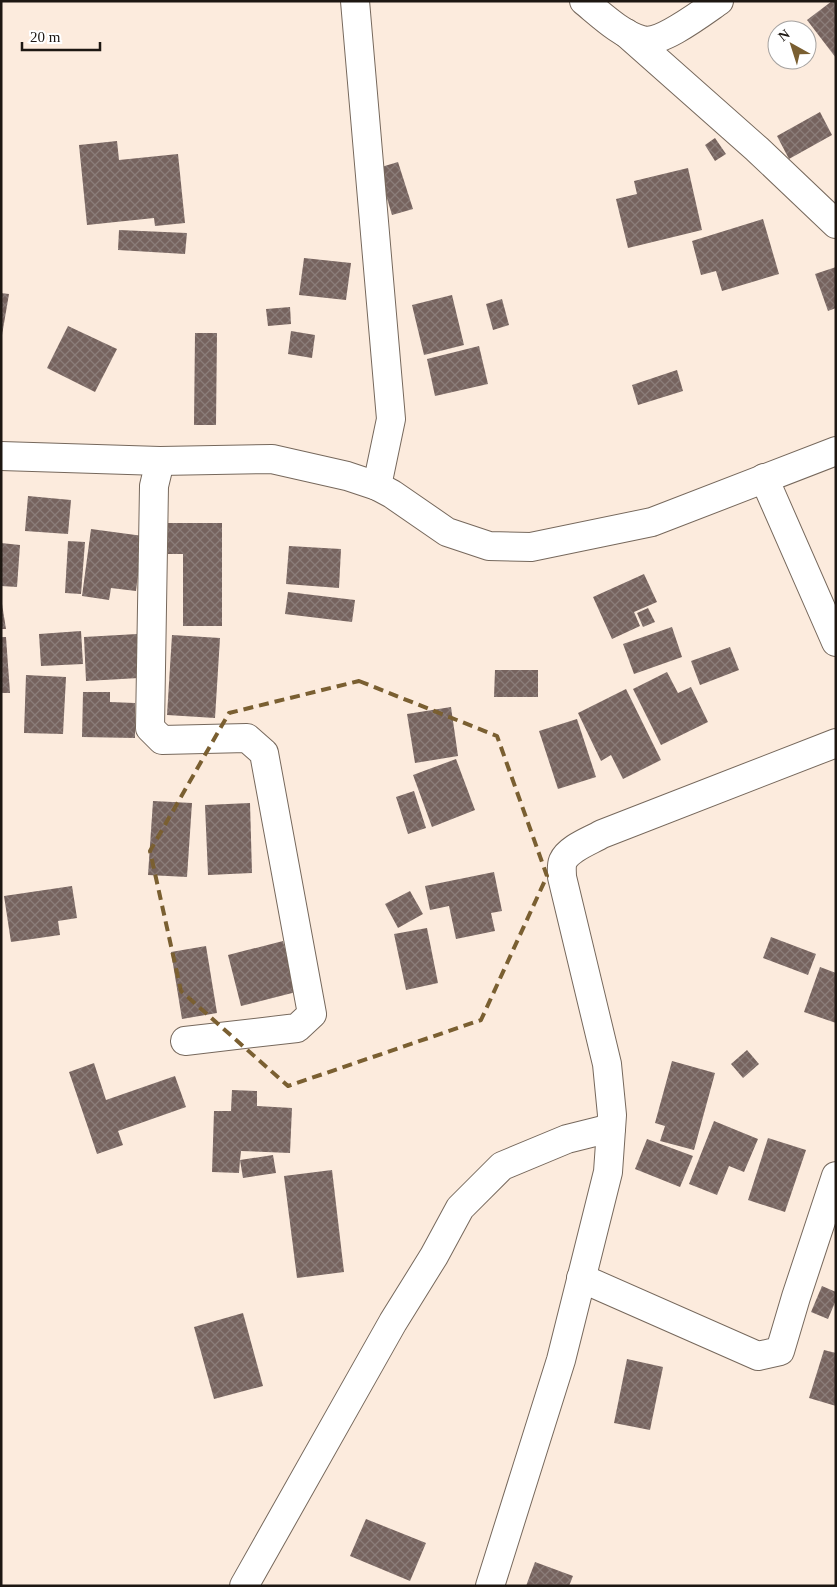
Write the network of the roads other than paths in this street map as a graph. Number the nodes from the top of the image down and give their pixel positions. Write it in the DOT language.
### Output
graph roads {
  1 [pos="355,1"];
  2 [pos="584,1"];
  3 [pos="720,1"];
  4 [pos="626,33"];
  5 [pos="836,224"];
  6 [pos="836,451"];
  7 [pos="1,456"];
  8 [pos="160,462"];
  9 [pos="764,478"];
  10 [pos="377,486"];
  11 [pos="836,642"];
  12 [pos="836,743"];
  13 [pos="184,1041"];
  14 [pos="611,1128"];
  15 [pos="836,1176"];
  16 [pos="581,1278"];
  17 [pos="244,1586"];
  18 [pos="490,1586"];
  1 -- 10 [label="street"];
  2 -- 4 [label="street"];
  3 -- 4 [label="street"];
  4 -- 5 [label="street"];
  6 -- 9 [label="street"];
  7 -- 8 [label="street"];
  8 -- 10 [label="street"];
  8 -- 13 [label="street"];
  9 -- 10 [label="street"];
  9 -- 11 [label="street"];
  12 -- 14 [label="street"];
  14 -- 16 [label="street"];
  14 -- 17 [label="street"];
  15 -- 16 [label="street"];
  16 -- 18 [label="street"];
}
